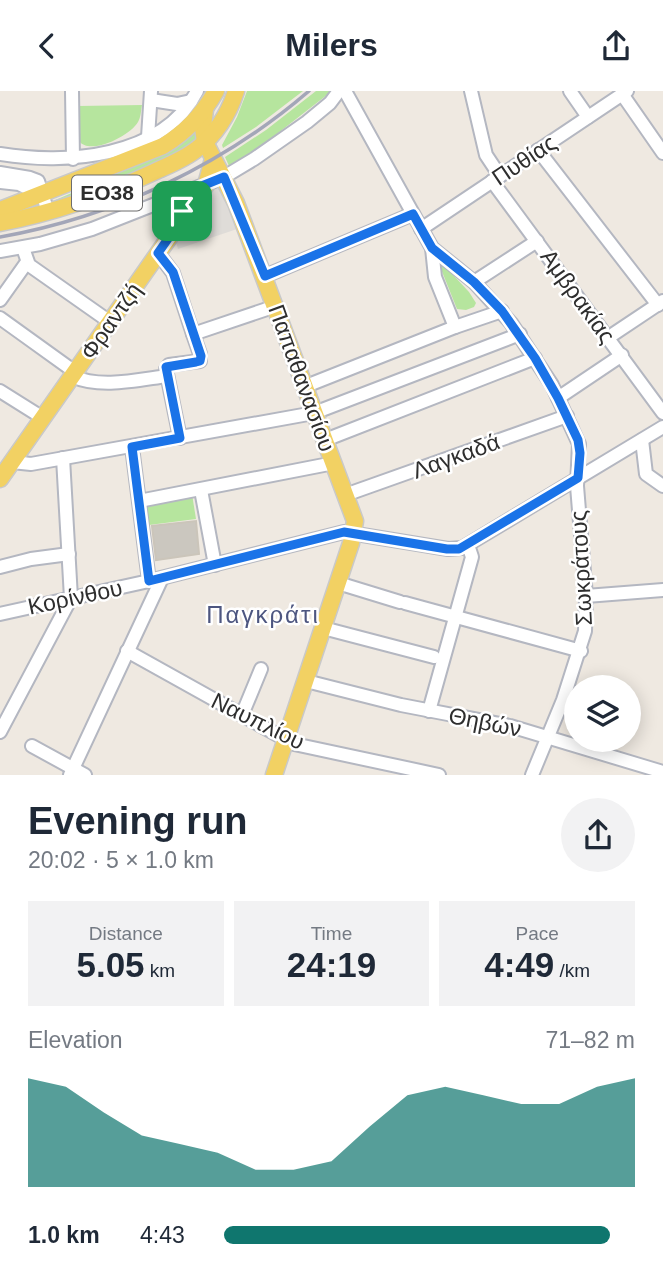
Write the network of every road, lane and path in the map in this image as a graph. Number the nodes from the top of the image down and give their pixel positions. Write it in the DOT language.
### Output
graph roads {
  1 [pos="72,91"];
  2 [pos="216,91"];
  3 [pos="236,91"];
  4 [pos="340,91"];
  5 [pos="345,91"];
  6 [pos="471,91"];
  7 [pos="570,91"];
  8 [pos="625,92"];
  9 [pos="151,95"];
  10 [pos="198,100"];
  11 [pos="588,117"];
  12 [pos="148,137"];
  13 [pos="205,142"];
  14 [pos="538,151"];
  15 [pos="663,153"];
  16 [pos="0,154"];
  17 [pos="52,159"];
  18 [pos="73,159"];
  19 [pos="213,159"];
  20 [pos="0,173"];
  21 [pos="224,177"];
  22 [pos="496,179"];
  23 [pos="0,183"];
  24 [pos="206,185"];
  25 [pos="40,188"];
  26 [pos="167,200"];
  27 [pos="0,210"];
  28 [pos="48,212"];
  29 [pos="413,214"];
  30 [pos="184,216"];
  31 [pos="0,223"];
  32 [pos="421,229"];
  33 [pos="537,241"];
  34 [pos="23,248"];
  35 [pos="432,248"];
  36 [pos="0,251"];
  37 [pos="158,253"];
  38 [pos="27,262"];
  39 [pos="265,276"];
  40 [pos="474,282"];
  41 [pos="0,300"];
  42 [pos="660,303"];
  43 [pos="276,306"];
  44 [pos="502,311"];
  45 [pos="0,318"];
  46 [pos="110,322"];
  47 [pos="455,327"];
  48 [pos="193,334"];
  49 [pos="520,334"];
  50 [pos="609,337"];
  51 [pos="622,355"];
  52 [pos="535,358"];
  53 [pos="74,374"];
  54 [pos="167,376"];
  55 [pos="306,386"];
  56 [pos="0,391"];
  57 [pos="558,398"];
  58 [pos="314,413"];
  59 [pos="663,413"];
  60 [pos="567,416"];
  61 [pos="43,418"];
  62 [pos="663,427"];
  63 [pos="180,438"];
  64 [pos="325,440"];
  65 [pos="642,440"];
  66 [pos="132,447"];
  67 [pos="63,458"];
  68 [pos="12,462"];
  69 [pos="334,463"];
  70 [pos="578,478"];
  71 [pos="0,479"];
  72 [pos="663,486"];
  73 [pos="201,490"];
  74 [pos="345,495"];
  75 [pos="139,501"];
  76 [pos="354,533"];
  77 [pos="468,545"];
  78 [pos="69,554"];
  79 [pos="215,565"];
  80 [pos="0,567"];
  81 [pos="155,579"];
  82 [pos="338,583"];
  83 [pos="663,590"];
  84 [pos="586,596"];
  85 [pos="71,598"];
  86 [pos="451,615"];
  87 [pos="2,616"];
  88 [pos="323,628"];
  89 [pos="127,651"];
  90 [pos="581,651"];
  91 [pos="434,657"];
  92 [pos="261,669"];
  93 [pos="306,681"];
  94 [pos="429,711"];
  95 [pos="242,715"];
  96 [pos="0,732"];
  97 [pos="550,736"];
  98 [pos="286,740"];
  99 [pos="32,745"];
  100 [pos="71,771"];
  101 [pos="663,772"];
  102 [pos="85,775"];
  103 [pos="274,775"];
  104 [pos="439,775"];
  105 [pos="532,775"];
  1 -- 18 [label="street"];
  2 -- 10 [label="main road, ΕΟ38"];
  3 -- 13 [label="main road, ΕΟ38"];
  4 -- 21 [label="street"];
  5 -- 29 [label="street, Σωκράτους"];
  6 -- 22 [label="street, Αμβρακίας"];
  7 -- 11 [label="street"];
  8 -- 11 [label="street, Πυθίας"];
  8 -- 15 [label="street"];
  9 -- 10 [label="street"];
  9 -- 12 [label="street"];
  10 -- 12 [label="street"];
  10 -- 13 [label="main road, Παπαθανασίου"];
  10 -- 25 [label="main road, ΕΟ38"];
  11 -- 14 [label="street, Πυθίας"];
  12 -- 18 [label="street"];
  13 -- 19 [label="main road, Παπαθανασίου"];
  13 -- 28 [label="main road, ΕΟ38"];
  14 -- 22 [label="street, Πυθίας"];
  14 -- 42 [label="street"];
  16 -- 17 [label="street"];
  17 -- 18 [label="street"];
  17 -- 25 [label="street"];
  19 -- 21 [label="main road, Παπαθανασίου"];
  19 -- 24 [label="main road, Φραντζή"];
  20 -- 25 [label="street"];
  21 -- 24 [label="street"];
  21 -- 39 [label="main road, Παπαθανασίου"];
  22 -- 32 [label="street, Πυθίας"];
  22 -- 33 [label="street, Αμβρακίας"];
  23 -- 25 [label="street"];
  24 -- 26 [label="street"];
  24 -- 30 [label="main road, Φραντζή"];
  25 -- 27 [label="main road, ΕΟ38"];
  25 -- 28 [label="street"];
  26 -- 30 [label="main road"];
  26 -- 34 [label="street"];
  28 -- 31 [label="main road, ΕΟ38"];
  29 -- 32 [label="street, Σωκράτους"];
  29 -- 39 [label="street"];
  30 -- 37 [label="main road, Φραντζή"];
  32 -- 35 [label="street, Σωκράτους"];
  33 -- 40 [label="street"];
  33 -- 50 [label="street, Αμβρακίας"];
  34 -- 36 [label="street"];
  34 -- 38 [label="street"];
  35 -- 40 [label="street, Σωκράτους"];
  35 -- 47 [label="street"];
  37 -- 46 [label="main road, Φραντζή"];
  37 -- 48 [label="street"];
  38 -- 41 [label="street"];
  38 -- 46 [label="street"];
  39 -- 43 [label="main road, Παπαθανασίου"];
  40 -- 44 [label="street, Σωκράτους"];
  42 -- 50 [label="street"];
  43 -- 48 [label="street"];
  43 -- 55 [label="main road, Παπαθανασίου"];
  44 -- 47 [label="street"];
  44 -- 49 [label="street, Σωκράτους"];
  45 -- 53 [label="street"];
  46 -- 53 [label="main road, Φραντζή"];
  47 -- 55 [label="street"];
  48 -- 54 [label="street"];
  49 -- 52 [label="street, Σωκράτους"];
  49 -- 58 [label="street"];
  50 -- 51 [label="street, Αμβρακίας"];
  51 -- 57 [label="street"];
  51 -- 59 [label="street, Αμβρακίας"];
  52 -- 57 [label="street, Σωκράτους"];
  52 -- 64 [label="street"];
  53 -- 54 [label="street"];
  53 -- 61 [label="main road, Φραντζή"];
  54 -- 63 [label="street"];
  55 -- 58 [label="main road, Παπαθανασίου"];
  56 -- 61 [label="street"];
  57 -- 60 [label="street, Σωκράτους"];
  58 -- 63 [label="street"];
  58 -- 64 [label="main road, Παπαθανασίου"];
  60 -- 70 [label="street, Σωκράτους"];
  60 -- 74 [label="street, Λαγκαδά"];
  61 -- 68 [label="main road, Φραντζή"];
  62 -- 65 [label="street"];
  63 -- 66 [label="street"];
  64 -- 69 [label="main road, Παπαθανασίου"];
  65 -- 70 [label="street"];
  65 -- 72 [label="street"];
  66 -- 67 [label="street"];
  66 -- 75 [label="street"];
  67 -- 68 [label="street"];
  67 -- 78 [label="street"];
  68 -- 71 [label="main road, Φραντζή"];
  69 -- 73 [label="street"];
  69 -- 74 [label="main road, Παπαθανασίου"];
  70 -- 77 [label="street"];
  70 -- 84 [label="street, Σωκράτους"];
  73 -- 75 [label="street"];
  73 -- 79 [label="street"];
  74 -- 76 [label="main road, Παπαθανασίου"];
  75 -- 81 [label="street"];
  76 -- 77 [label="street, Κορίνθου"];
  76 -- 79 [label="street, Κορίνθου"];
  76 -- 82 [label="main road"];
  77 -- 86 [label="street"];
  78 -- 80 [label="street"];
  78 -- 85 [label="street"];
  79 -- 81 [label="street, Κορίνθου"];
  81 -- 85 [label="street, Κορίνθου"];
  81 -- 89 [label="street"];
  82 -- 86 [label="street"];
  82 -- 88 [label="main road"];
  83 -- 84 [label="street"];
  84 -- 90 [label="street, Σωκράτους"];
  85 -- 87 [label="street, Κορίνθου"];
  85 -- 96 [label="street"];
  86 -- 90 [label="street"];
  86 -- 94 [label="street"];
  88 -- 91 [label="street"];
  88 -- 93 [label="main road"];
  89 -- 95 [label="street, Ναυπλίου"];
  89 -- 100 [label="street"];
  90 -- 97 [label="street, Σωκράτους"];
  92 -- 95 [label="street"];
  93 -- 94 [label="street, Θηβών"];
  93 -- 98 [label="main road"];
  94 -- 97 [label="street, Θηβών"];
  95 -- 98 [label="street, Ναυπλίου"];
  97 -- 101 [label="street, Θηβών"];
  97 -- 105 [label="street, Σωκράτους"];
  98 -- 103 [label="main road"];
  98 -- 104 [label="street, Ναυπλίου"];
  99 -- 100 [label="street"];
  100 -- 102 [label="street"];
}
